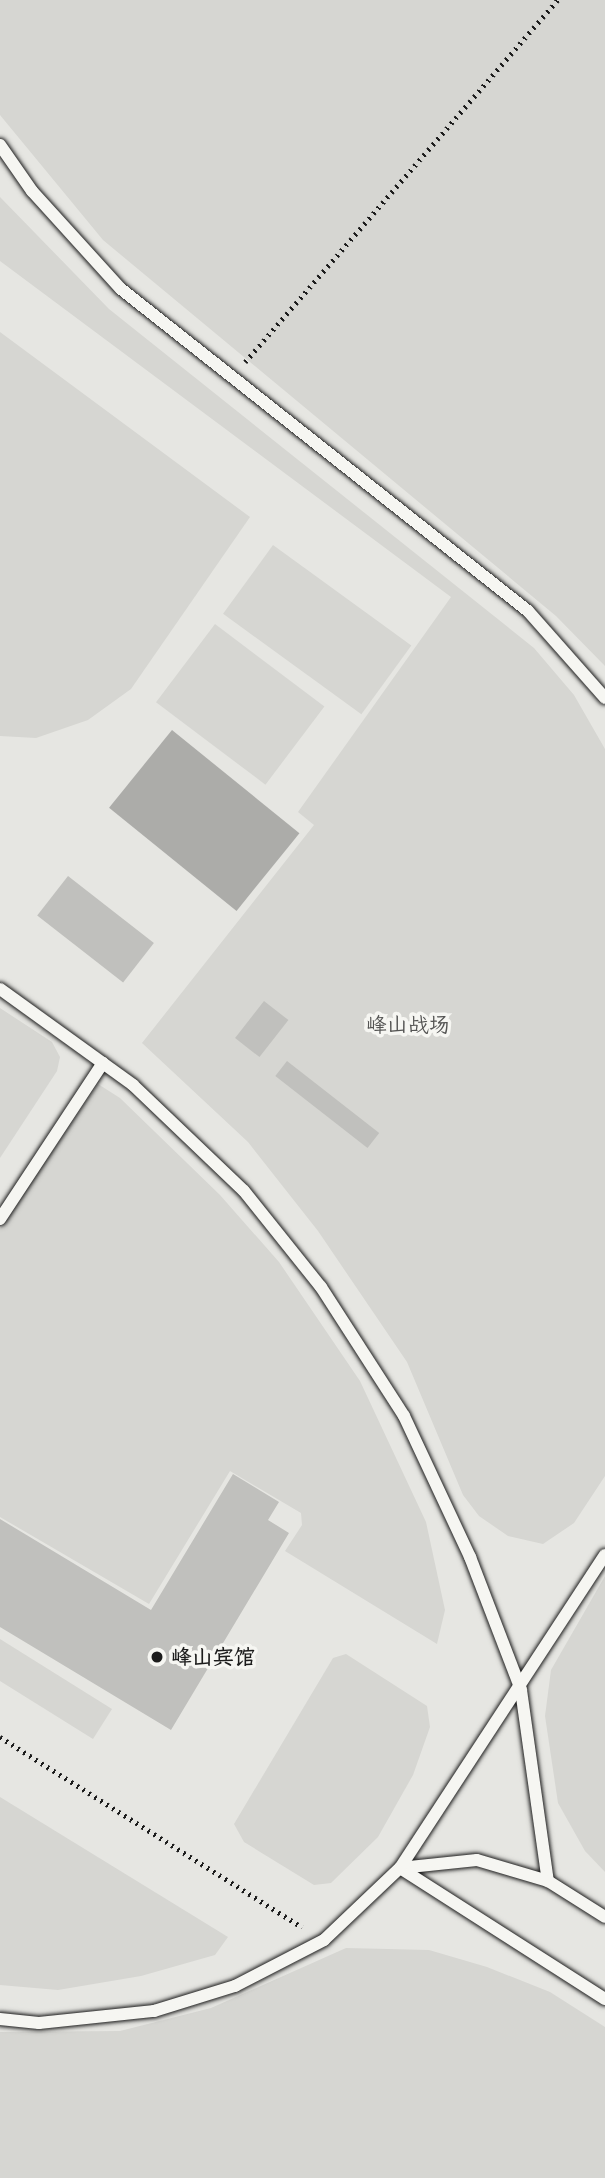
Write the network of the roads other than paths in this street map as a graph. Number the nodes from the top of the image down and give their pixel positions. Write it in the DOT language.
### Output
graph roads {
  1 [pos="0,145"];
  2 [pos="605,698"];
  3 [pos="0,989"];
  4 [pos="103,1063"];
  5 [pos="0,1219"];
  6 [pos="605,1555"];
  7 [pos="521,1690"];
  8 [pos="400,1868"];
  9 [pos="548,1881"];
  10 [pos="605,1917"];
  11 [pos="605,1999"];
  12 [pos="0,2019"];
  1 -- 2 [label="lane"];
  3 -- 4 [label="lane"];
  4 -- 5 [label="lane"];
  4 -- 7 [label="lane"];
  6 -- 7 [label="lane"];
  7 -- 8 [label="lane"];
  7 -- 9 [label="lane"];
  8 -- 9 [label="lane"];
  8 -- 11 [label="lane"];
  8 -- 12 [label="lane"];
  9 -- 10 [label="lane"];
}
